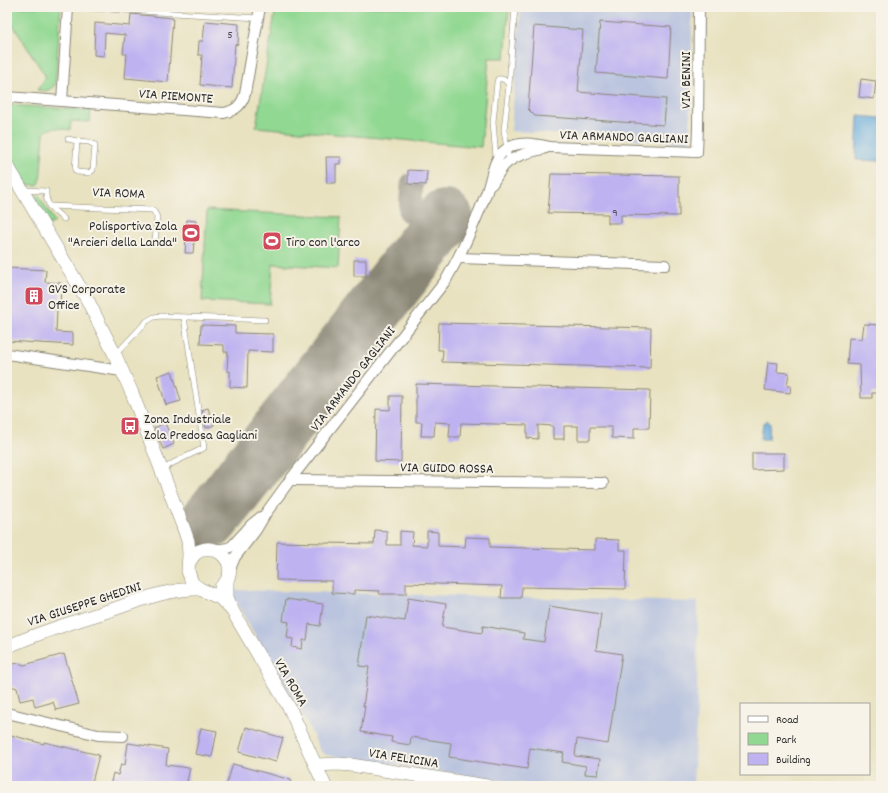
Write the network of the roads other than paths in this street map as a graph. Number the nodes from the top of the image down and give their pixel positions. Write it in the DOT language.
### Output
graph roads {
  1 [pos="68,7"];
  2 [pos="73,7"];
  3 [pos="260,7"];
  4 [pos="515,7"];
  5 [pos="699,7"];
  6 [pos="258,18"];
  7 [pos="509,85"];
  8 [pos="7,97"];
  9 [pos="62,101"];
  10 [pos="68,139"];
  11 [pos="76,141"];
  12 [pos="550,147"];
  13 [pos="507,148"];
  14 [pos="697,152"];
  15 [pos="496,161"];
  16 [pos="508,161"];
  17 [pos="7,165"];
  18 [pos="22,190"];
  19 [pos="487,192"];
  20 [pos="49,206"];
  21 [pos="64,219"];
  22 [pos="155,243"];
  23 [pos="459,258"];
  24 [pos="665,265"];
  25 [pos="184,317"];
  26 [pos="265,320"];
  27 [pos="7,354"];
  28 [pos="115,355"];
  29 [pos="122,371"];
  30 [pos="161,471"];
  31 [pos="290,480"];
  32 [pos="603,483"];
  33 [pos="266,513"];
  34 [pos="184,529"];
  35 [pos="209,549"];
  36 [pos="188,565"];
  37 [pos="228,575"];
  38 [pos="202,590"];
  39 [pos="172,592"];
  40 [pos="232,610"];
  41 [pos="7,647"];
  42 [pos="7,713"];
  43 [pos="123,736"];
  44 [pos="317,768"];
  45 [pos="325,786"];
  46 [pos="487,786"];
  1 -- 9 [label="street"];
  2 -- 6 [label="lane"];
  3 -- 6 [label="street, VIA PIEMONTE"];
  4 -- 7 [label="lane"];
  5 -- 14 [label="street, VIA BENINI"];
  6 -- 9 [label="street, VIA PIEMONTE"];
  7 -- 13 [label="lane"];
  7 -- 15 [label="lane, VIA ARMANDO GAGLIANI"];
  8 -- 9 [label="street, VIA PIEMONTE"];
  10 -- 11 [label="lane"];
  11 -- 11 [label="lane"];
  12 -- 13 [label="street, VIA ARMANDO GAGLIANI"];
  12 -- 14 [label="street, VIA ARMANDO GAGLIANI"];
  12 -- 16 [label="street, VIA ARMANDO GAGLIANI"];
  13 -- 15 [label="street, VIA ARMANDO GAGLIANI"];
  13 -- 16 [label="lane"];
  15 -- 19 [label="street, VIA ARMANDO GAGLIANI"];
  16 -- 19 [label="street, VIA ARMANDO GAGLIANI"];
  17 -- 18 [label="street, VIA ROMA"];
  18 -- 20 [label="lane"];
  18 -- 28 [label="street, VIA ROMA"];
  19 -- 23 [label="street, VIA ARMANDO GAGLIANI"];
  20 -- 21 [label="lane"];
  20 -- 22 [label="lane, VIA ROMA"];
  23 -- 24 [label="street"];
  23 -- 31 [label="street, VIA ARMANDO GAGLIANI"];
  25 -- 26 [label="lane"];
  25 -- 28 [label="lane"];
  25 -- 30 [label="lane"];
  27 -- 29 [label="street"];
  28 -- 29 [label="street, VIA ROMA"];
  29 -- 30 [label="street, VIA ROMA"];
  30 -- 34 [label="street, VIA ROMA"];
  31 -- 32 [label="street, VIA GUIDO ROSSA"];
  31 -- 33 [label="street, VIA ARMANDO GAGLIANI"];
  33 -- 35 [label="street, VIA ARMANDO GAGLIANI"];
  33 -- 37 [label="street, VIA ARMANDO GAGLIANI"];
  34 -- 35 [label="street, VIA ROMA"];
  34 -- 36 [label="street, VIA ROMA"];
  35 -- 36 [label="street"];
  35 -- 37 [label="street, VIA ROMA"];
  36 -- 38 [label="street, VIA ROMA"];
  36 -- 39 [label="street"];
  37 -- 38 [label="street"];
  37 -- 40 [label="street, VIA ROMA"];
  38 -- 39 [label="street, VIA GIUSEPPE GHEDINI"];
  38 -- 40 [label="street, VIA ROMA"];
  39 -- 41 [label="street, VIA GIUSEPPE GHEDINI"];
  40 -- 44 [label="street, VIA ROMA"];
  42 -- 43 [label="street"];
  44 -- 45 [label="street, VIA ROMA"];
  44 -- 46 [label="street, VIA FELICINA"];
}
